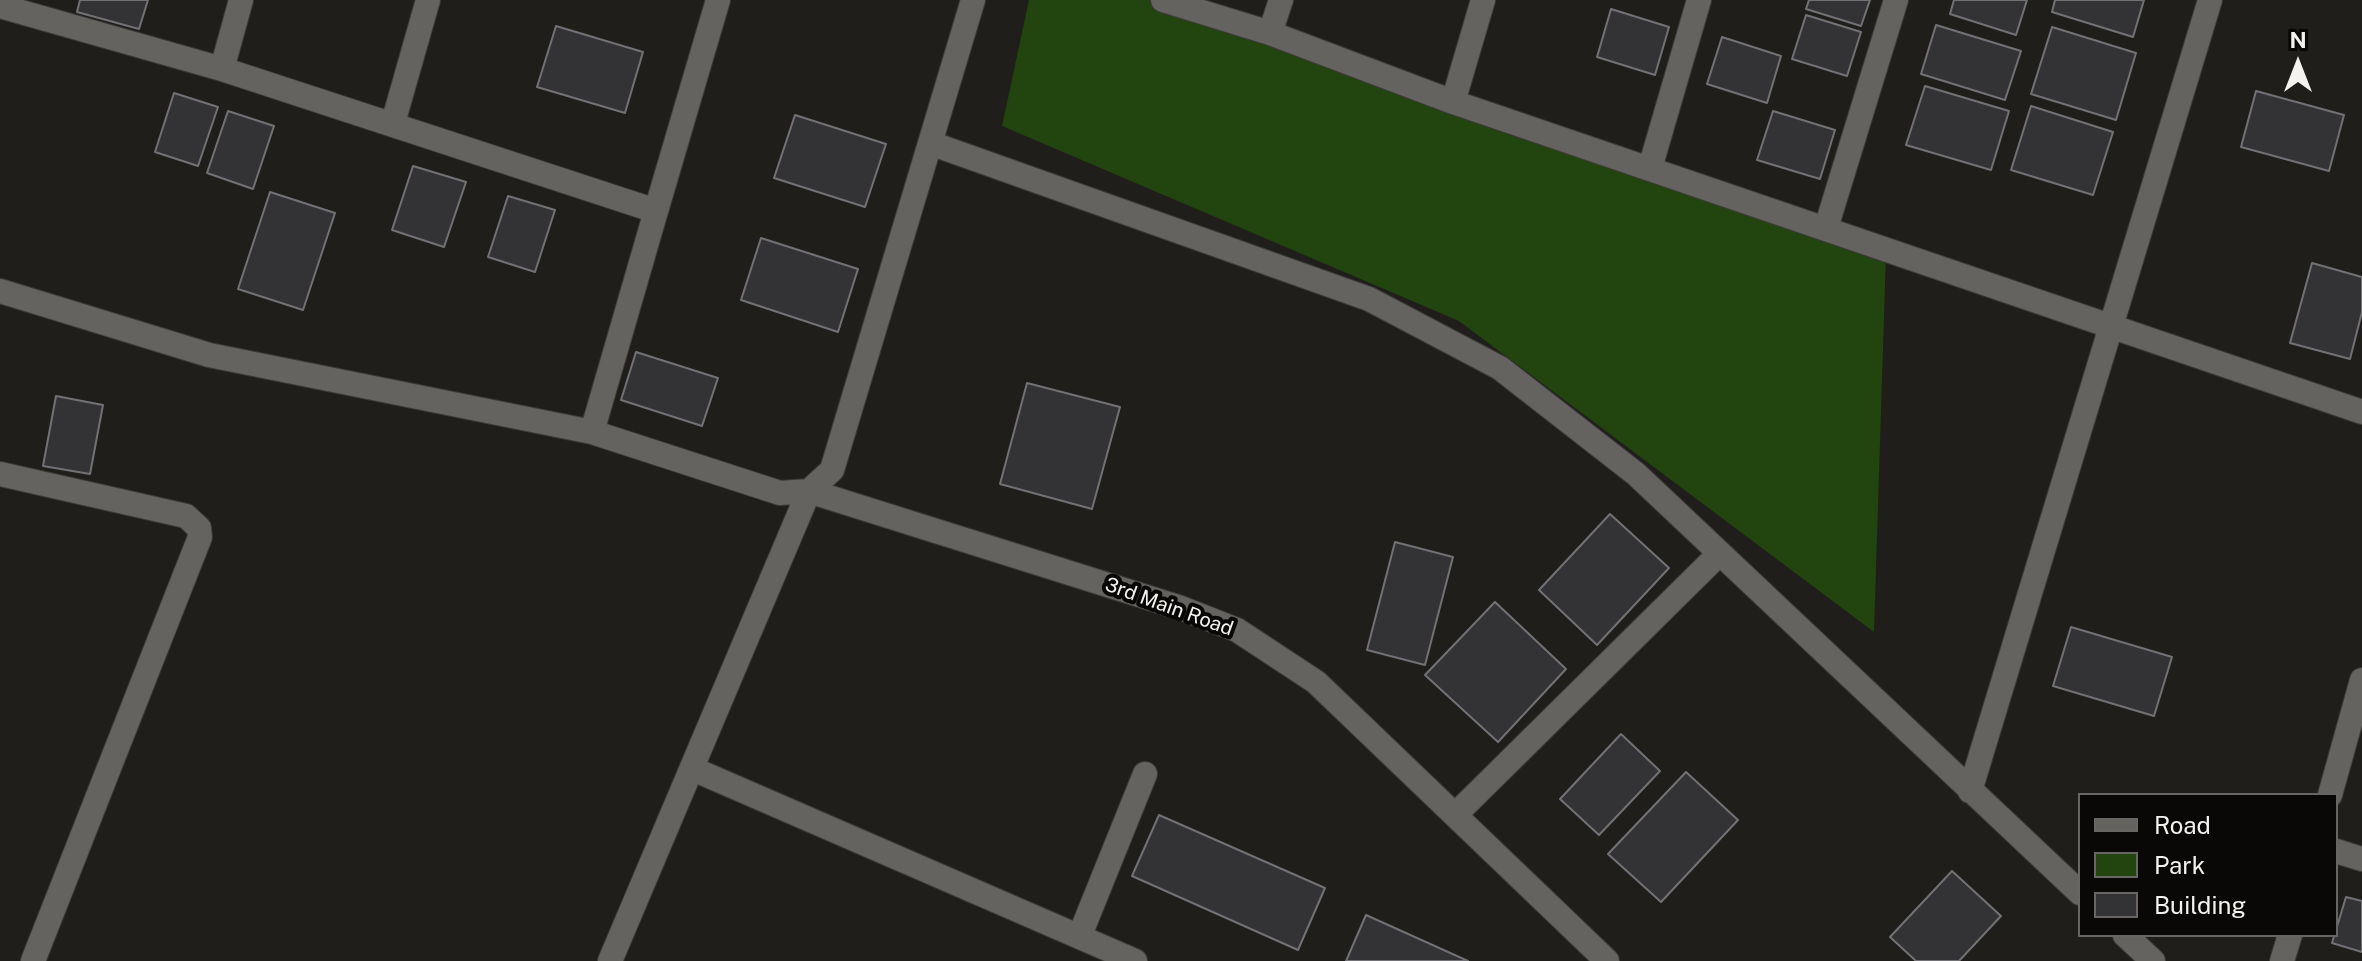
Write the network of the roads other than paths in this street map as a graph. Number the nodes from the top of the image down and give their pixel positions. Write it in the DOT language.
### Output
graph roads {
  1 [pos="241,0"];
  2 [pos="428,0"];
  3 [pos="718,0"];
  4 [pos="973,0"];
  5 [pos="1163,0"];
  6 [pos="1281,0"];
  7 [pos="1483,0"];
  8 [pos="1699,0"];
  9 [pos="1896,0"];
  10 [pos="2210,0"];
  11 [pos="0,6"];
  12 [pos="1270,33"];
  13 [pos="222,69"];
  14 [pos="1453,102"];
  15 [pos="393,123"];
  16 [pos="930,143"];
  17 [pos="1650,168"];
  18 [pos="656,211"];
  19 [pos="1826,228"];
  20 [pos="0,291"];
  21 [pos="2114,327"];
  22 [pos="2362,412"];
  23 [pos="592,432"];
  24 [pos="0,474"];
  25 [pos="809,491"];
  26 [pos="1719,554"];
  27 [pos="2362,680"];
  28 [pos="693,769"];
  29 [pos="1145,774"];
  30 [pos="1970,791"];
  31 [pos="2331,793"];
  32 [pos="1455,815"];
  33 [pos="2338,852"];
  34 [pos="2362,859"];
  35 [pos="2078,891"];
  36 [pos="1080,935"];
  37 [pos="2127,937"];
  38 [pos="2289,937"];
  39 [pos="33,961"];
  40 [pos="610,961"];
  41 [pos="1135,961"];
  42 [pos="1607,961"];
  43 [pos="2153,961"];
  44 [pos="2282,961"];
  1 -- 13 [label="street"];
  2 -- 15 [label="street"];
  3 -- 18 [label="street"];
  4 -- 16 [label="street"];
  5 -- 12 [label="street"];
  6 -- 12 [label="street"];
  7 -- 14 [label="street"];
  8 -- 17 [label="street"];
  9 -- 19 [label="street"];
  10 -- 21 [label="street"];
  11 -- 13 [label="street"];
  12 -- 14 [label="street"];
  13 -- 15 [label="street"];
  14 -- 17 [label="street"];
  15 -- 18 [label="street"];
  16 -- 25 [label="street"];
  16 -- 26 [label="street"];
  17 -- 19 [label="street"];
  18 -- 23 [label="street"];
  19 -- 21 [label="street"];
  20 -- 23 [label="street, 3rd Main Road"];
  21 -- 22 [label="street"];
  21 -- 30 [label="street"];
  23 -- 25 [label="street, 3rd Main Road"];
  24 -- 39 [label="street"];
  25 -- 28 [label="street"];
  25 -- 32 [label="street, 3rd Main Road"];
  26 -- 30 [label="street"];
  26 -- 32 [label="street"];
  27 -- 31 [label="street"];
  28 -- 36 [label="street"];
  28 -- 40 [label="street"];
  29 -- 36 [label="street"];
  30 -- 35 [label="street"];
  32 -- 42 [label="street, 3rd Main Road"];
  33 -- 34 [label="street"];
  36 -- 41 [label="street"];
  37 -- 43 [label="street"];
  38 -- 44 [label="street"];
}
